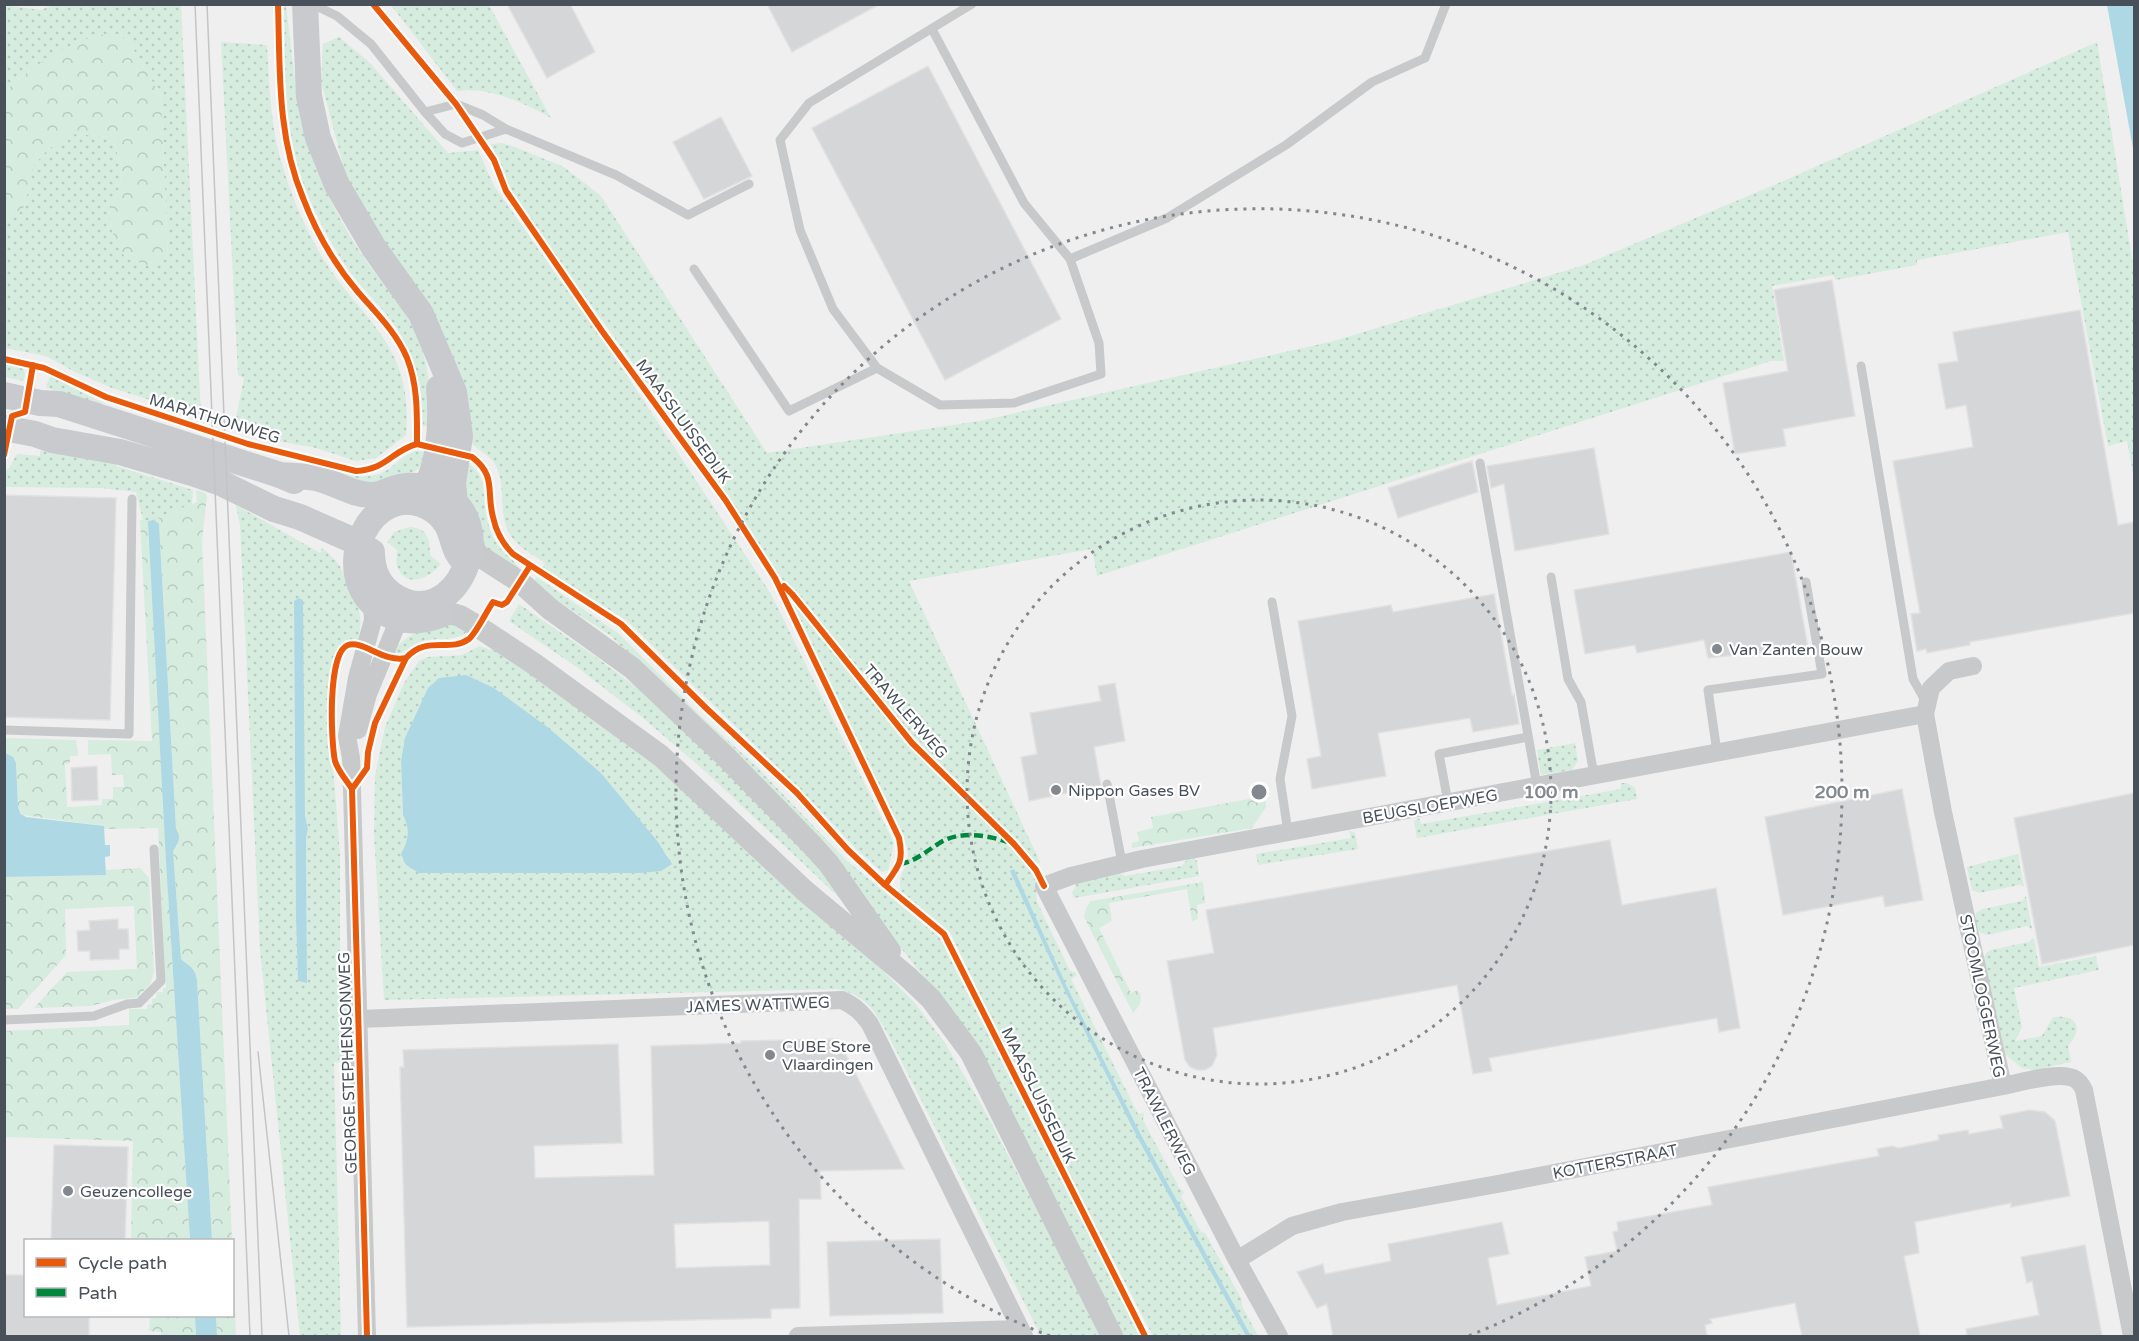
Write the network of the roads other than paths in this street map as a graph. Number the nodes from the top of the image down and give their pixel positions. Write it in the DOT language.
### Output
graph roads {
  1 [pos="304,4"];
  2 [pos="312,4"];
  3 [pos="972,4"];
  4 [pos="1446,4"];
  5 [pos="932,29"];
  6 [pos="425,112"];
  7 [pos="506,129"];
  8 [pos="748,184"];
  9 [pos="1070,259"];
  10 [pos="694,269"];
  11 [pos="436,349"];
  12 [pos="1861,366"];
  13 [pos="877,368"];
  14 [pos="4,384"];
  15 [pos="4,396"];
  16 [pos="59,404"];
  17 [pos="4,428"];
  18 [pos="52,440"];
  19 [pos="4,442"];
  20 [pos="1480,463"];
  21 [pos="417,495"];
  22 [pos="132,499"];
  23 [pos="379,503"];
  24 [pos="455,504"];
  25 [pos="357,554"];
  26 [pos="469,554"];
  27 [pos="1551,577"];
  28 [pos="1806,582"];
  29 [pos="372,602"];
  30 [pos="1272,602"];
  31 [pos="442,606"];
  32 [pos="406,611"];
  33 [pos="1973,666"];
  34 [pos="1926,709"];
  35 [pos="4,730"];
  36 [pos="1528,737"];
  37 [pos="1718,752"];
  38 [pos="351,758"];
  39 [pos="1594,775"];
  40 [pos="1107,784"];
  41 [pos="1537,786"];
  42 [pos="1448,802"];
  43 [pos="1288,832"];
  44 [pos="154,849"];
  45 [pos="1122,863"];
  46 [pos="1044,886"];
  47 [pos="908,977"];
  48 [pos="360,1019"];
  49 [pos="4,1020"];
  50 [pos="2003,1086"];
  51 [pos="1237,1260"];
  52 [pos="1022,1333"];
  53 [pos="367,1336"];
  54 [pos="798,1336"];
  55 [pos="1112,1336"];
  56 [pos="1279,1336"];
  57 [pos="2132,1336"];
  1 -- 11 [label="main road"];
  2 -- 6 [label="lane"];
  3 -- 5 [label="lane"];
  4 -- 9 [label="lane"];
  5 -- 9 [label="lane"];
  5 -- 13 [label="lane"];
  6 -- 7 [label="lane"];
  6 -- 7 [label="lane"];
  7 -- 8 [label="lane"];
  9 -- 13 [label="lane"];
  10 -- 13 [label="lane"];
  11 -- 21 [label="main road"];
  11 -- 24 [label="main road"];
  12 -- 34 [label="lane"];
  14 -- 16 [label="main road, MARATHONWEG"];
  15 -- 16 [label="main road, MARATHONWEG"];
  16 -- 23 [label="main road, MARATHONWEG"];
  17 -- 18 [label="main road"];
  18 -- 19 [label="main road"];
  18 -- 25 [label="main road"];
  20 -- 36 [label="lane"];
  21 -- 23 [label="main road"];
  21 -- 24 [label="main road"];
  21 -- 26 [label="main road"];
  22 -- 35 [label="lane"];
  23 -- 25 [label="main road"];
  24 -- 26 [label="main road"];
  25 -- 29 [label="main road"];
  25 -- 32 [label="main road"];
  26 -- 31 [label="main road"];
  26 -- 47 [label="street"];
  27 -- 39 [label="lane"];
  28 -- 37 [label="lane"];
  29 -- 32 [label="main road"];
  29 -- 38 [label="street, GEORGE STEPHENSONWEG"];
  30 -- 43 [label="lane"];
  31 -- 32 [label="main road"];
  31 -- 47 [label="street"];
  32 -- 38 [label="street, GEORGE STEPHENSONWEG"];
  33 -- 34 [label="street"];
  34 -- 37 [label="street, BEUGSLOEPWEG"];
  34 -- 50 [label="street, STOOMLOGGERWEG"];
  36 -- 41 [label="lane"];
  36 -- 42 [label="lane"];
  37 -- 39 [label="street, BEUGSLOEPWEG"];
  38 -- 48 [label="street, GEORGE STEPHENSONWEG"];
  39 -- 41 [label="street, BEUGSLOEPWEG"];
  40 -- 45 [label="lane"];
  41 -- 42 [label="street, BEUGSLOEPWEG"];
  42 -- 43 [label="street, BEUGSLOEPWEG"];
  43 -- 45 [label="street, BEUGSLOEPWEG"];
  44 -- 49 [label="lane"];
  45 -- 46 [label="street, BEUGSLOEPWEG"];
  46 -- 51 [label="street, TRAWLERWEG"];
  47 -- 55 [label="street"];
  48 -- 52 [label="street, JAMES WATTWEG"];
  48 -- 53 [label="street, GEORGE STEPHENSONWEG"];
  50 -- 51 [label="street, KOTTERSTRAAT"];
  50 -- 57 [label="street, STOOMLOGGERWEG"];
  51 -- 56 [label="street, TRAWLERWEG"];
  52 -- 54 [label="street"];
}
